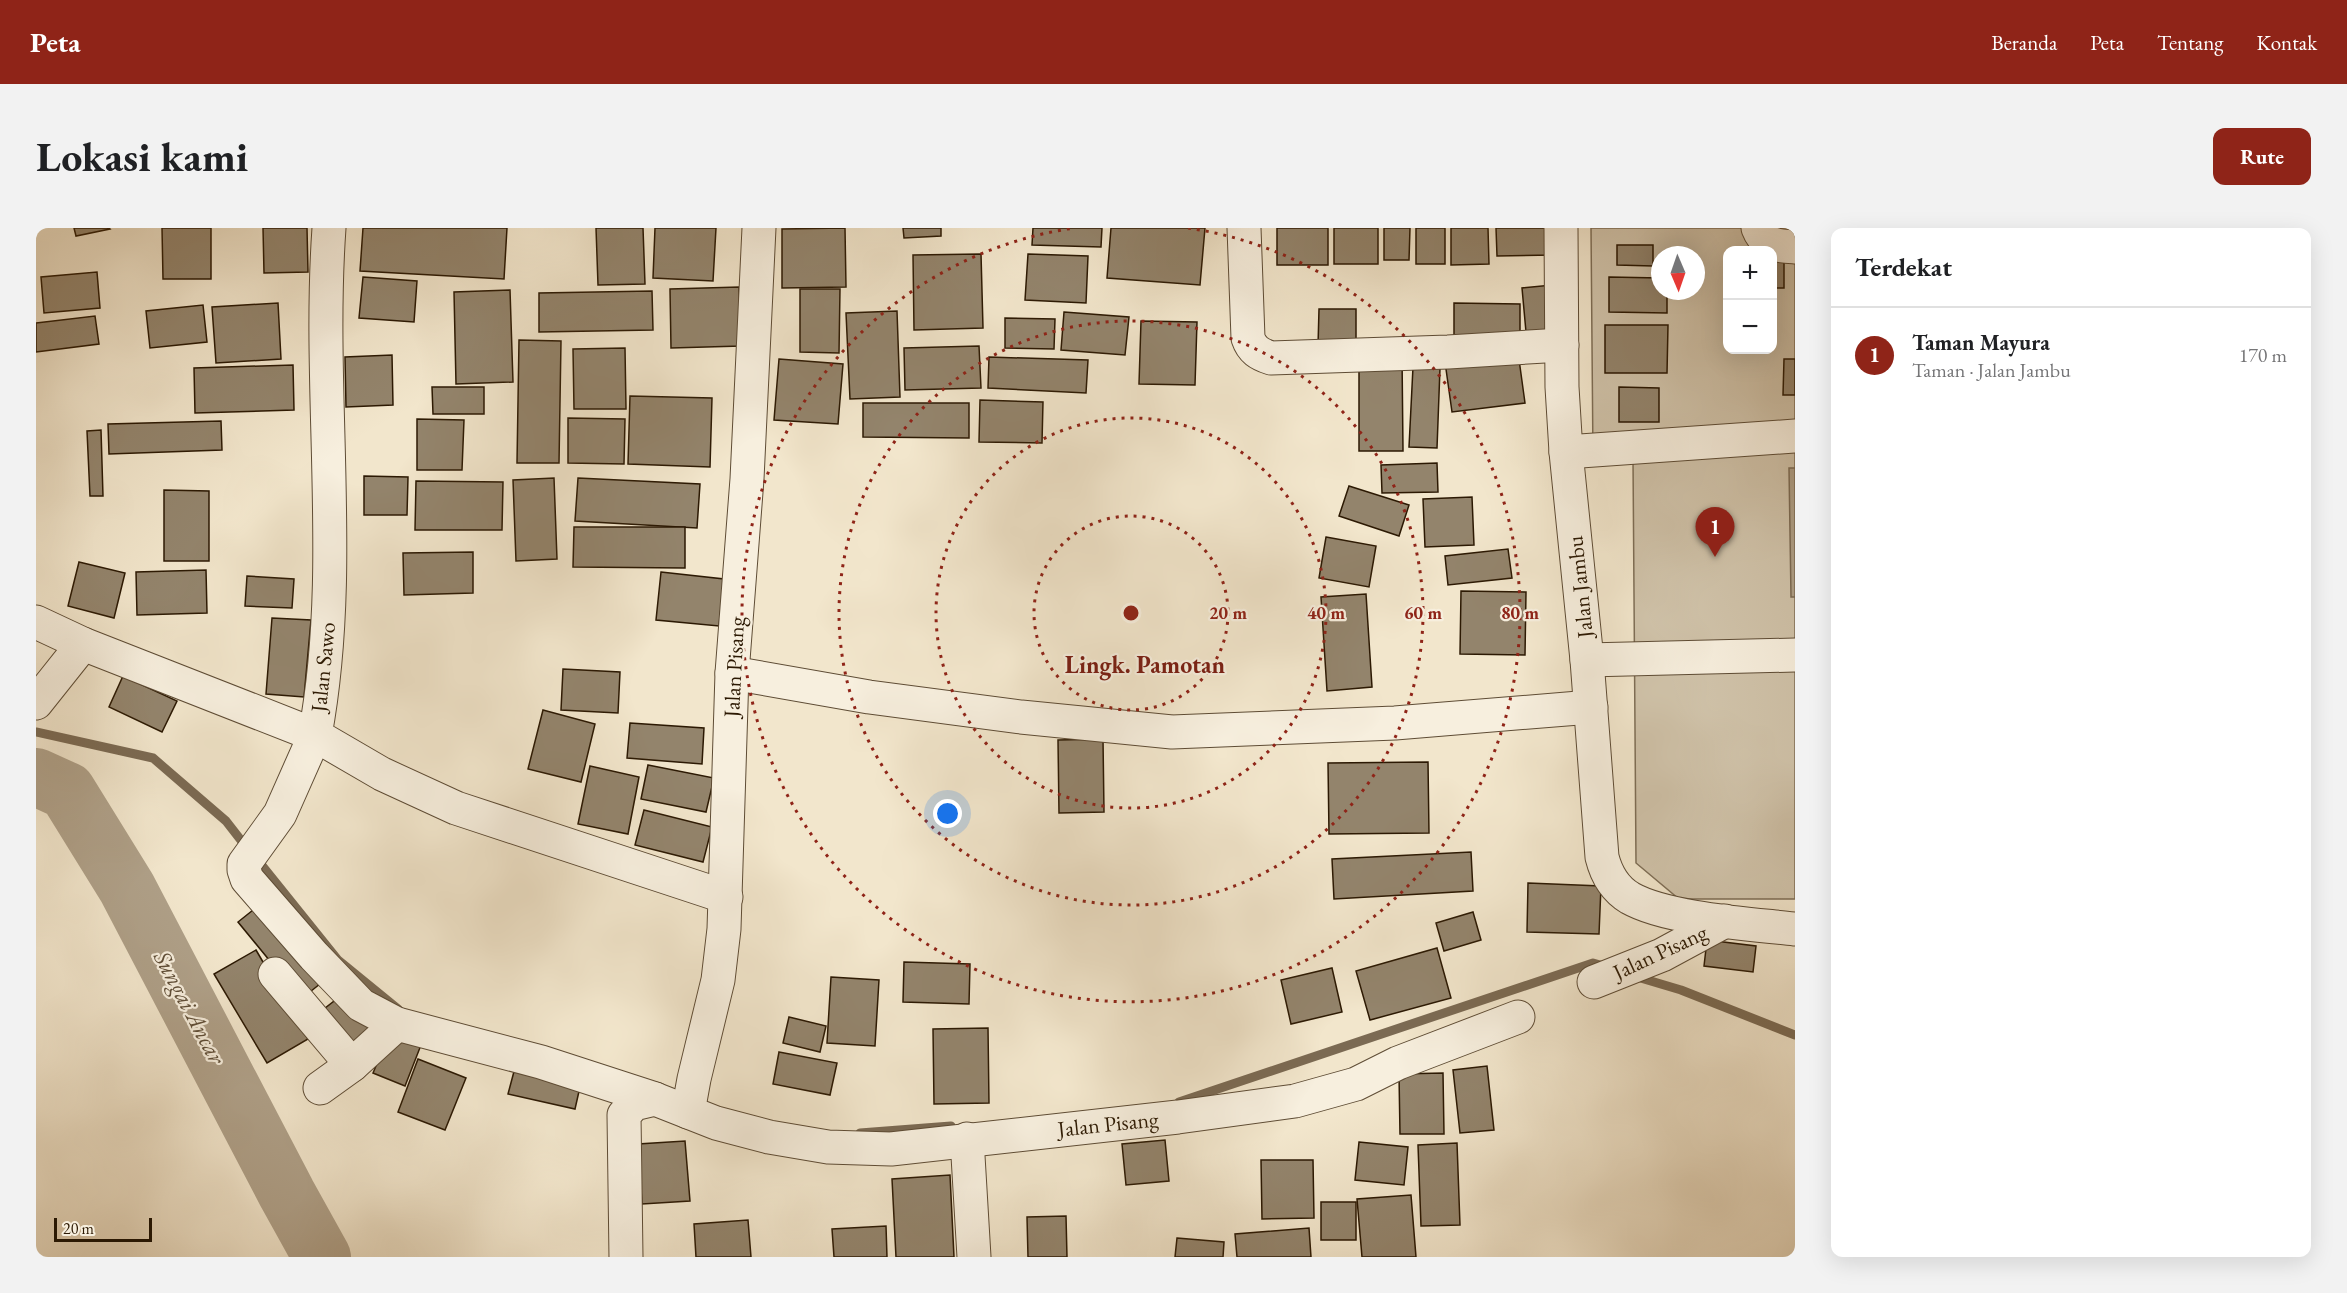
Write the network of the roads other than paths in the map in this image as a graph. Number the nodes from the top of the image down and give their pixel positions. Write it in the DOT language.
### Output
graph roads {
  1 [pos="329,228"];
  2 [pos="759,228"];
  3 [pos="1244,228"];
  4 [pos="1561,228"];
  5 [pos="1758,228"];
  6 [pos="1795,247"];
  7 [pos="1562,345"];
  8 [pos="1795,436"];
  9 [pos="1566,452"];
  10 [pos="36,622"];
  11 [pos="83,644"];
  12 [pos="1795,656"];
  13 [pos="1587,660"];
  14 [pos="732,673"];
  15 [pos="41,698"];
  16 [pos="1591,707"];
  17 [pos="315,735"];
  18 [pos="726,897"];
  19 [pos="1725,921"];
  20 [pos="1795,929"];
  21 [pos="274,974"];
  22 [pos="1594,982"];
  23 [pos="1518,1017"];
  24 [pos="397,1024"];
  25 [pos="352,1065"];
  26 [pos="320,1088"];
  27 [pos="690,1098"];
  28 [pos="655,1099"];
  29 [pos="967,1139"];
  30 [pos="626,1257"];
  31 [pos="974,1257"];
  1 -- 17 [label="street, Jalan Sawo"];
  2 -- 14 [label="street, Jalan Pisang"];
  3 -- 7 [label="street"];
  4 -- 7 [label="street, Jalan Jambu"];
  5 -- 6 [label="street"];
  7 -- 9 [label="street, Jalan Jambu"];
  8 -- 9 [label="street"];
  9 -- 13 [label="street, Jalan Jambu"];
  10 -- 11 [label="street"];
  11 -- 15 [label="street"];
  11 -- 17 [label="street"];
  12 -- 13 [label="street"];
  13 -- 16 [label="street, Jalan Jambu"];
  14 -- 16 [label="street"];
  14 -- 18 [label="street, Jalan Pisang"];
  16 -- 19 [label="street, Jalan Jambu"];
  17 -- 18 [label="street, Jalan Sawo"];
  17 -- 24 [label="street"];
  18 -- 27 [label="street, Jalan Pisang"];
  19 -- 20 [label="street, Jalan Jambu"];
  19 -- 22 [label="street, Jalan Pisang"];
  21 -- 25 [label="street"];
  23 -- 29 [label="street, Jalan Pisang"];
  24 -- 25 [label="street"];
  24 -- 28 [label="street"];
  25 -- 26 [label="street"];
  27 -- 28 [label="street"];
  27 -- 29 [label="street, Jalan Pisang"];
  28 -- 30 [label="street"];
  29 -- 31 [label="street"];
}
